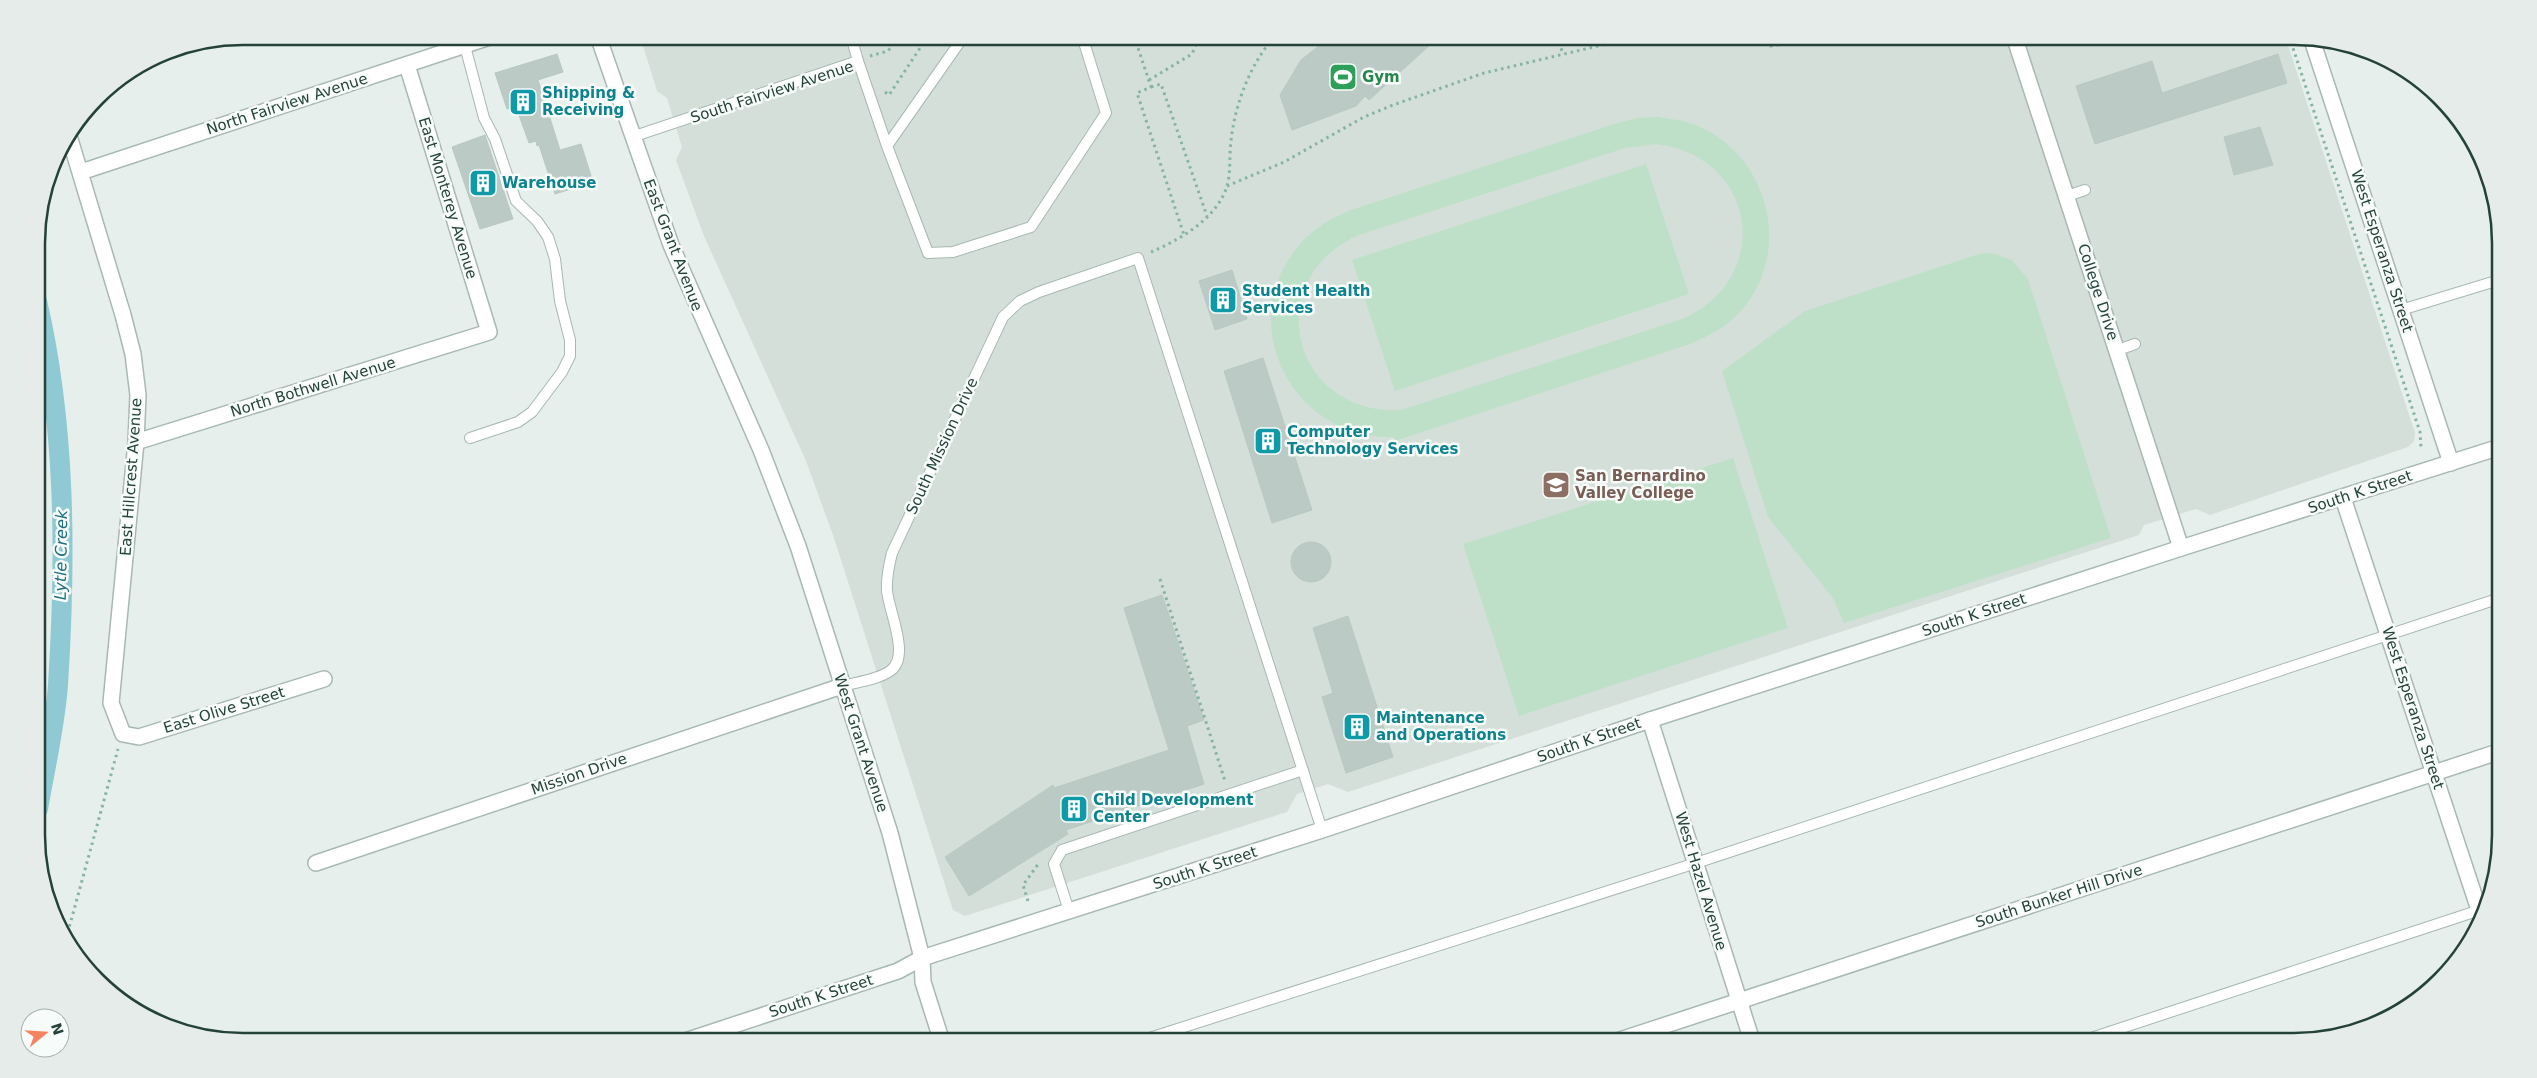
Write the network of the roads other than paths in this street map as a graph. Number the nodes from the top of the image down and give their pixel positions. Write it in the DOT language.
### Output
graph roads {
  1 [pos="457,45"];
  2 [pos="463,45"];
  3 [pos="601,45"];
  4 [pos="853,45"];
  5 [pos="958,45"];
  6 [pos="1085,45"];
  7 [pos="2017,45"];
  8 [pos="2314,46"];
  9 [pos="858,61"];
  10 [pos="407,65"];
  11 [pos="632,137"];
  12 [pos="71,143"];
  13 [pos="887,146"];
  14 [pos="81,172"];
  15 [pos="2085,190"];
  16 [pos="2067,196"];
  17 [pos="2492,282"];
  18 [pos="2401,310"];
  19 [pos="489,332"];
  20 [pos="2135,344"];
  21 [pos="2118,350"];
  22 [pos="470,438"];
  23 [pos="136,442"];
  24 [pos="761,450"];
  25 [pos="2492,450"];
  26 [pos="2451,463"];
  27 [pos="2343,498"];
  28 [pos="2181,548"];
  29 [pos="2492,601"];
  30 [pos="2389,634"];
  31 [pos="324,679"];
  32 [pos="842,686"];
  33 [pos="1650,720"];
  34 [pos="123,734"];
  35 [pos="2492,754"];
  36 [pos="1303,770"];
  37 [pos="2434,772"];
  38 [pos="1322,830"];
  39 [pos="316,863"];
  40 [pos="1696,863"];
  41 [pos="2480,904"];
  42 [pos="1069,912"];
  43 [pos="2475,916"];
  44 [pos="922,958"];
  45 [pos="1739,1002"];
  46 [pos="709,1033"];
  47 [pos="939,1033"];
  48 [pos="1166,1033"];
  49 [pos="1644,1033"];
  50 [pos="1749,1033"];
  51 [pos="2107,1033"];
  1 -- 10 [label="street, North Fairview Avenue"];
  2 -- 22 [label="lane"];
  3 -- 11 [label="street, East Grant Avenue"];
  4 -- 9 [label="lane"];
  5 -- 13 [label="lane"];
  6 -- 13 [label="lane, South Fairview Avenue"];
  7 -- 16 [label="street, College Drive"];
  8 -- 18 [label="street, West Esperanza Street"];
  9 -- 11 [label="lane, South Fairview Avenue"];
  9 -- 13 [label="lane, South Fairview Avenue"];
  10 -- 14 [label="street, North Fairview Avenue"];
  10 -- 19 [label="street, East Monterey Avenue"];
  11 -- 24 [label="street, East Grant Avenue"];
  12 -- 14 [label="street, East Hillcrest Avenue"];
  14 -- 23 [label="street, East Hillcrest Avenue"];
  15 -- 16 [label="lane"];
  16 -- 21 [label="street, College Drive"];
  17 -- 18 [label="lane"];
  18 -- 26 [label="street, West Esperanza Street"];
  19 -- 23 [label="street, North Bothwell Avenue"];
  20 -- 21 [label="lane"];
  21 -- 28 [label="street, College Drive"];
  23 -- 34 [label="street, East Hillcrest Avenue"];
  24 -- 32 [label="street, West Grant Avenue"];
  25 -- 26 [label="street, South K Street"];
  26 -- 27 [label="street, South K Street"];
  27 -- 28 [label="street, South K Street"];
  27 -- 30 [label="street, West Esperanza Street"];
  28 -- 33 [label="street, South K Street"];
  29 -- 30 [label="lane"];
  30 -- 37 [label="street, West Esperanza Street"];
  30 -- 40 [label="lane"];
  31 -- 34 [label="street, East Olive Street"];
  32 -- 36 [label="lane, South Mission Drive"];
  32 -- 39 [label="street, Mission Drive"];
  32 -- 44 [label="street, West Grant Avenue"];
  33 -- 38 [label="street, South K Street"];
  33 -- 40 [label="street, West Hazel Avenue"];
  35 -- 37 [label="street, South Bunker Hill Drive"];
  36 -- 38 [label="lane"];
  36 -- 42 [label="lane"];
  37 -- 41 [label="street, West Esperanza Street"];
  37 -- 45 [label="street, South Bunker Hill Drive"];
  38 -- 42 [label="street, South K Street"];
  40 -- 45 [label="street, West Hazel Avenue"];
  40 -- 48 [label="lane"];
  42 -- 44 [label="street, South K Street"];
  43 -- 51 [label="lane"];
  44 -- 46 [label="street, South K Street"];
  44 -- 47 [label="street, West Grant Avenue"];
  45 -- 49 [label="street, South Bunker Hill Drive"];
  45 -- 50 [label="street, West Hazel Avenue"];
}
